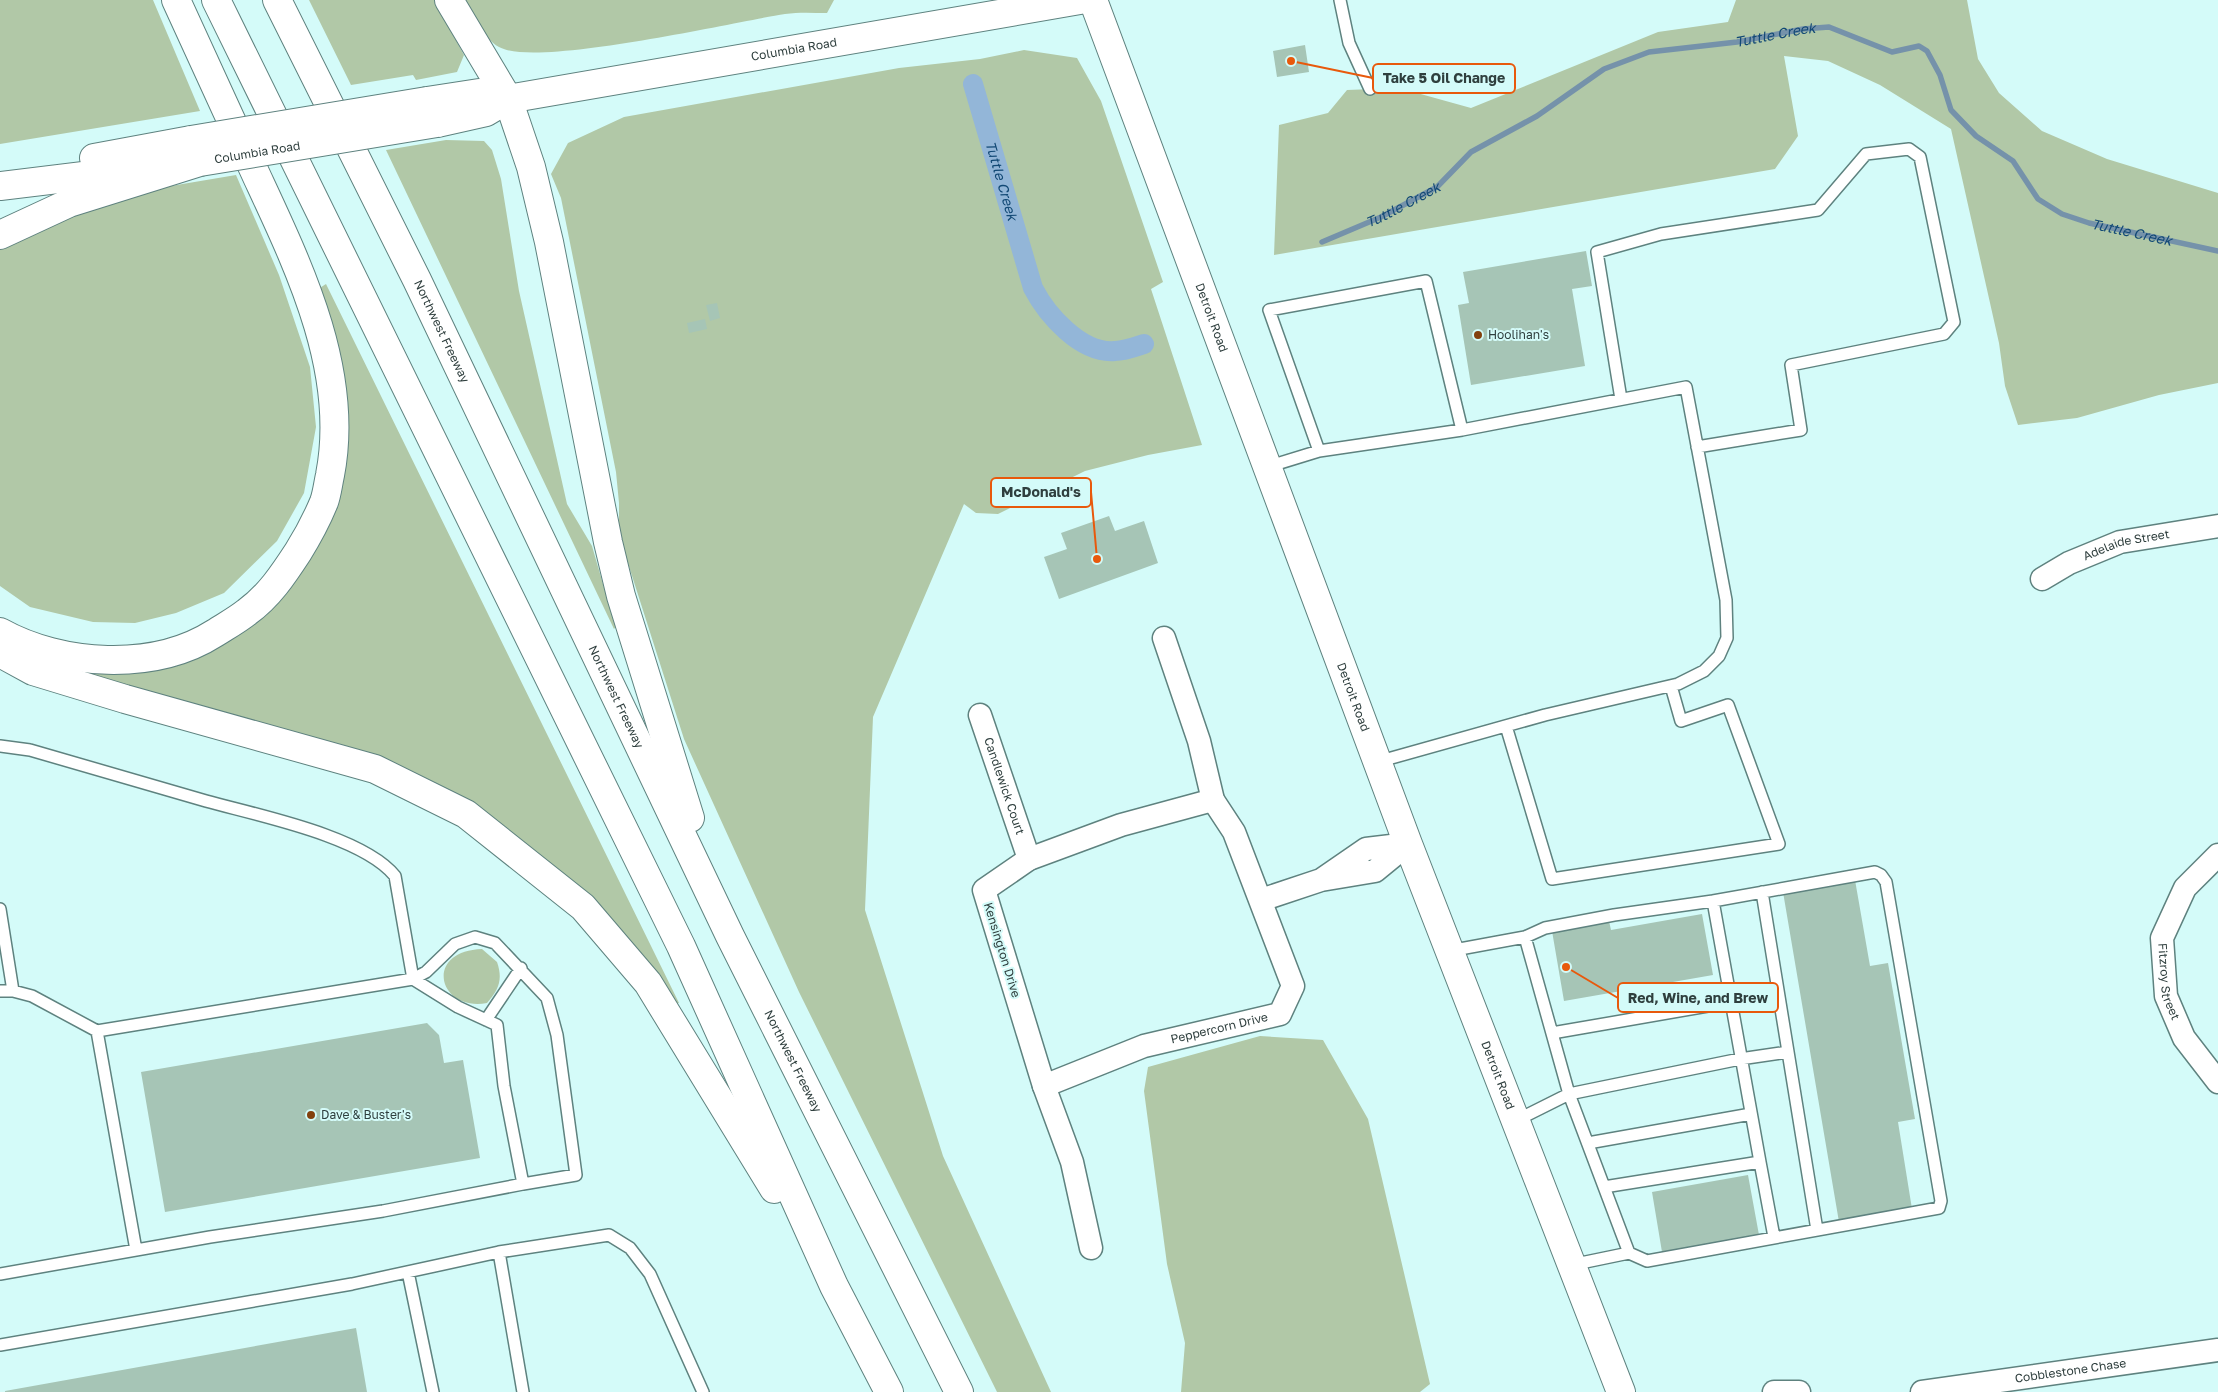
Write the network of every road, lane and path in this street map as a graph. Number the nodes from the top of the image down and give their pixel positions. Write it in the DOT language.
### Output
graph roads {
  1 [pos="176,0"];
  2 [pos="216,0"];
  3 [pos="277,0"];
  4 [pos="449,0"];
  5 [pos="1080,0"];
  6 [pos="1093,0"];
  7 [pos="1340,0"];
  8 [pos="1370,89"];
  9 [pos="508,99"];
  10 [pos="196,151"];
  11 [pos="0,179"];
  12 [pos="0,186"];
  13 [pos="0,235"];
  14 [pos="1621,399"];
  15 [pos="1462,430"];
  16 [pos="1697,447"];
  17 [pos="1319,451"];
  18 [pos="1267,467"];
  19 [pos="2218,526"];
  20 [pos="2042,579"];
  21 [pos="0,632"];
  22 [pos="1164,638"];
  23 [pos="0,653"];
  24 [pos="1671,686"];
  25 [pos="980,715"];
  26 [pos="1506,726"];
  27 [pos="0,746"];
  28 [pos="1377,762"];
  29 [pos="1213,800"];
  30 [pos="1408,844"];
  31 [pos="2218,855"];
  32 [pos="1028,859"];
  33 [pos="1762,892"];
  34 [pos="1261,900"];
  35 [pos="1713,901"];
  36 [pos="0,909"];
  37 [pos="730,936"];
  38 [pos="1525,937"];
  39 [pos="1449,952"];
  40 [pos="521,968"];
  41 [pos="413,979"];
  42 [pos="0,991"];
  43 [pos="13,991"];
  44 [pos="1731,1002"];
  45 [pos="486,1020"];
  46 [pos="97,1031"];
  47 [pos="1552,1033"];
  48 [pos="1788,1052"];
  49 [pos="1740,1059"];
  50 [pos="2218,1082"];
  51 [pos="1044,1086"];
  52 [pos="1569,1094"];
  53 [pos="1751,1114"];
  54 [pos="1515,1121"];
  55 [pos="1588,1143"];
  56 [pos="1760,1162"];
  57 [pos="523,1184"];
  58 [pos="1604,1187"];
  59 [pos="1817,1230"];
  60 [pos="1774,1237"];
  61 [pos="1091,1248"];
  62 [pos="136,1250"];
  63 [pos="499,1252"];
  64 [pos="1629,1253"];
  65 [pos="1571,1265"];
  66 [pos="408,1272"];
  67 [pos="0,1274"];
  68 [pos="834,1286"];
  69 [pos="0,1344"];
  70 [pos="2218,1350"];
  71 [pos="433,1392"];
  72 [pos="523,1392"];
  73 [pos="704,1392"];
  74 [pos="889,1392"];
  75 [pos="959,1392"];
  76 [pos="1621,1392"];
  77 [pos="1774,1392"];
  78 [pos="1799,1392"];
  79 [pos="1922,1392"];
  1 -- 21 [label="main road"];
  2 -- 68 [label="main road"];
  3 -- 37 [label="main road, Northwest Freeway"];
  4 -- 9 [label="main road"];
  5 -- 9 [label="main road, Columbia Road"];
  6 -- 18 [label="main road, Detroit Road"];
  7 -- 8 [label="lane"];
  9 -- 10 [label="main road, Columbia Road, bridge"];
  9 -- 37 [label="main road"];
  10 -- 11 [label="main road, Columbia Road"];
  10 -- 12 [label="main road, Columbia Road"];
  10 -- 13 [label="main road"];
  14 -- 15 [label="lane"];
  14 -- 16 [label="lane"];
  14 -- 16 [label="lane"];
  15 -- 17 [label="lane"];
  15 -- 17 [label="lane"];
  16 -- 24 [label="lane"];
  17 -- 18 [label="lane"];
  18 -- 28 [label="main road, Detroit Road"];
  19 -- 20 [label="street, Adelaide Street"];
  22 -- 29 [label="street, Peppercorn Drive"];
  23 -- 68 [label="main road"];
  24 -- 26 [label="lane"];
  24 -- 26 [label="lane"];
  25 -- 32 [label="street, Candlewick Court"];
  26 -- 28 [label="lane"];
  27 -- 41 [label="lane"];
  28 -- 30 [label="main road, Detroit Road"];
  29 -- 32 [label="street, Kensington Drive"];
  29 -- 34 [label="street, Peppercorn Drive"];
  30 -- 34 [label="street"];
  30 -- 39 [label="main road, Detroit Road"];
  31 -- 50 [label="street, Fitzroy Street"];
  32 -- 51 [label="street, Kensington Drive"];
  33 -- 35 [label="lane"];
  33 -- 48 [label="lane"];
  33 -- 59 [label="lane"];
  34 -- 51 [label="street, Peppercorn Drive"];
  35 -- 38 [label="lane"];
  35 -- 44 [label="lane"];
  36 -- 43 [label="lane"];
  37 -- 75 [label="main road, Northwest Freeway"];
  38 -- 39 [label="lane"];
  38 -- 47 [label="lane"];
  39 -- 54 [label="main road, Detroit Road"];
  40 -- 41 [label="lane"];
  40 -- 45 [label="lane"];
  40 -- 57 [label="lane"];
  41 -- 45 [label="lane"];
  41 -- 46 [label="lane"];
  42 -- 43 [label="lane"];
  43 -- 46 [label="lane"];
  44 -- 47 [label="lane"];
  44 -- 49 [label="lane"];
  45 -- 57 [label="lane"];
  46 -- 62 [label="lane"];
  47 -- 52 [label="lane"];
  48 -- 49 [label="lane"];
  48 -- 59 [label="lane"];
  49 -- 52 [label="lane"];
  49 -- 53 [label="lane"];
  51 -- 61 [label="street, Kensington Drive"];
  52 -- 54 [label="lane"];
  52 -- 55 [label="lane"];
  53 -- 55 [label="lane"];
  53 -- 56 [label="lane"];
  54 -- 65 [label="main road, Detroit Road"];
  55 -- 58 [label="lane"];
  56 -- 58 [label="lane"];
  56 -- 60 [label="lane"];
  57 -- 62 [label="lane"];
  58 -- 64 [label="lane"];
  59 -- 60 [label="lane"];
  60 -- 64 [label="lane"];
  62 -- 67 [label="lane"];
  63 -- 66 [label="lane"];
  63 -- 72 [label="lane"];
  63 -- 73 [label="lane"];
  64 -- 65 [label="lane"];
  65 -- 76 [label="main road, Detroit Road"];
  66 -- 69 [label="lane"];
  66 -- 71 [label="lane"];
  68 -- 74 [label="main road"];
  70 -- 79 [label="street, Cobblestone Chase"];
  77 -- 78 [label="street"];
}
